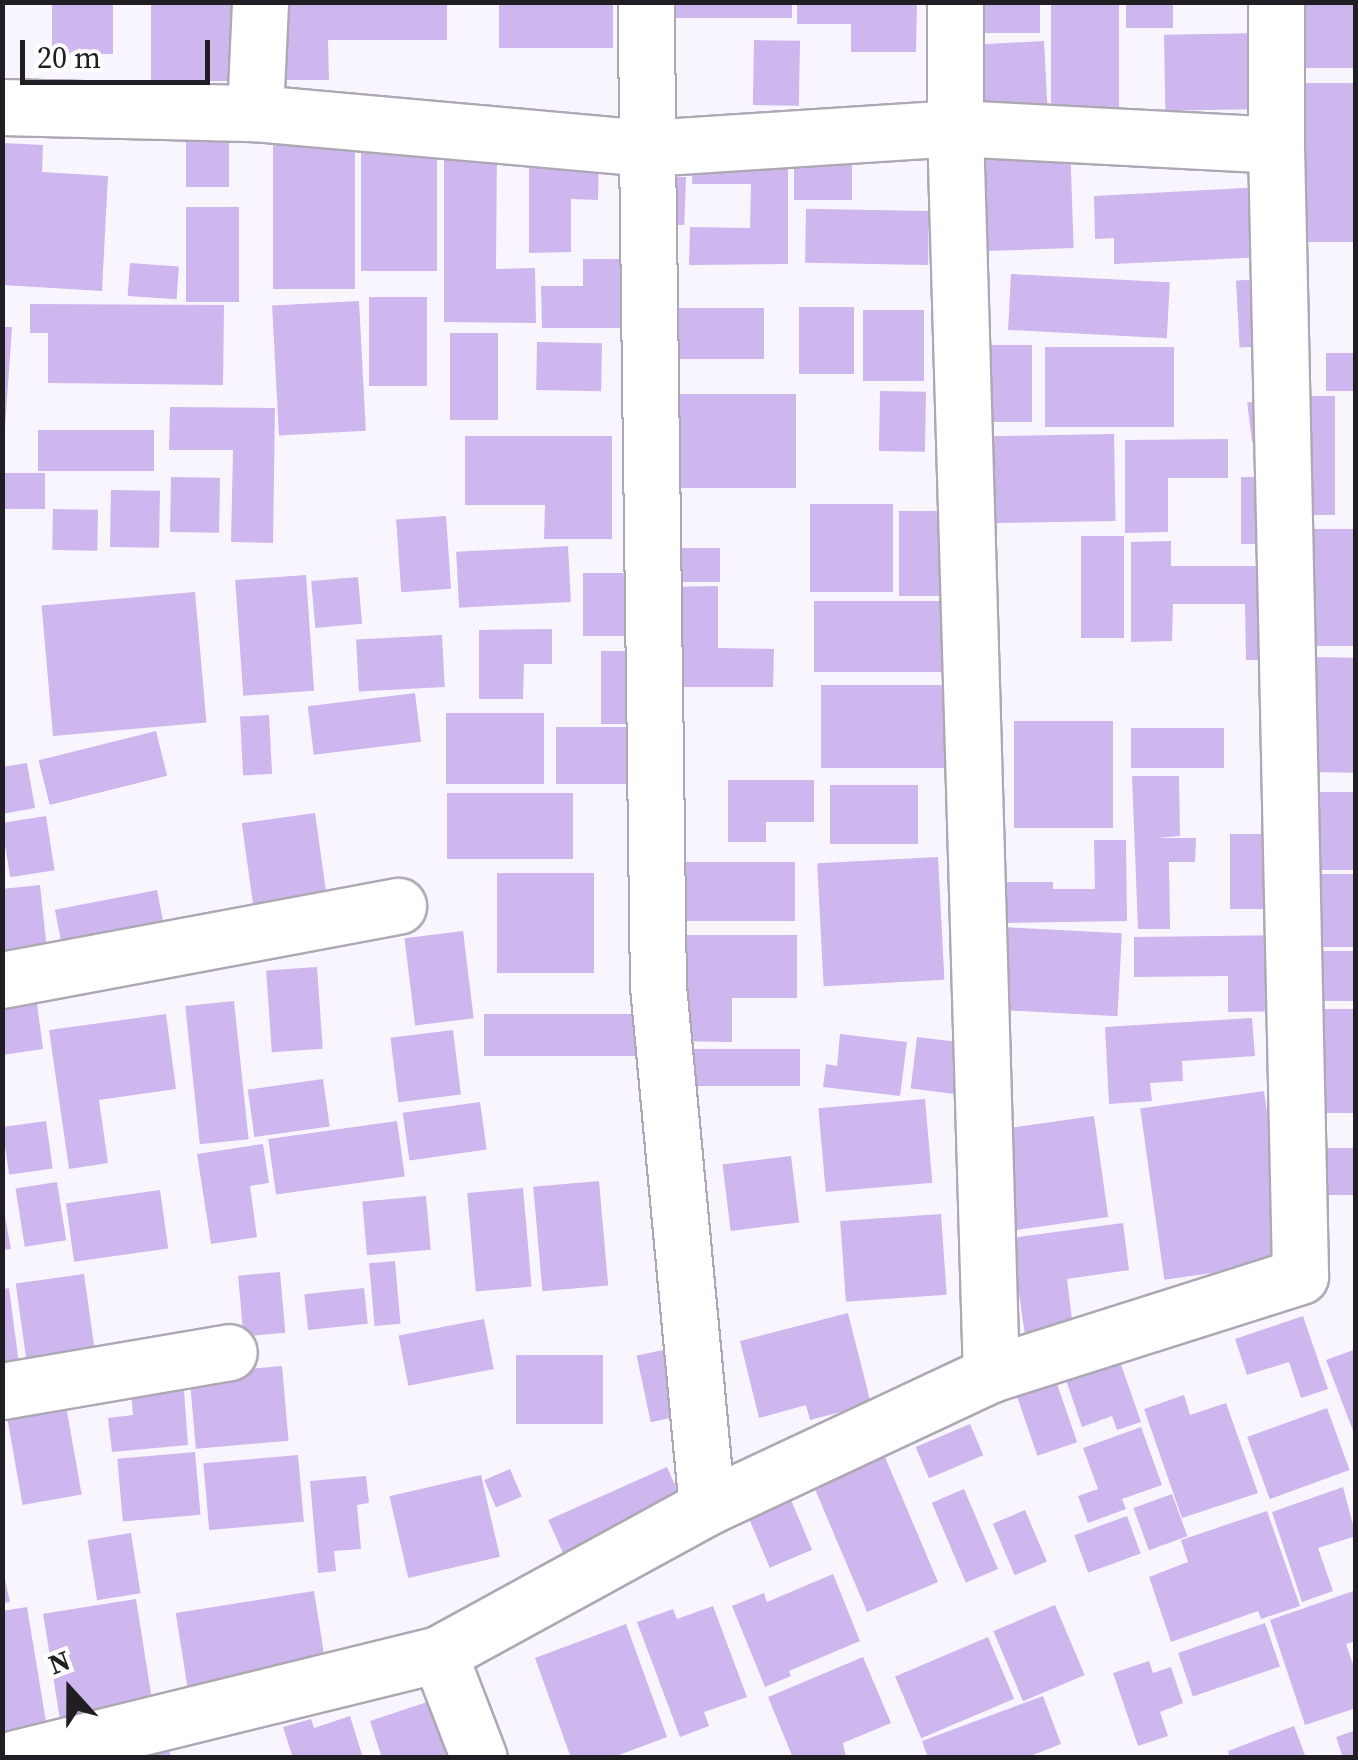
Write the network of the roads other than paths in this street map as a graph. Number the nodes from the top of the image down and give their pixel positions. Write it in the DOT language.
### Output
graph roads {
  1 [pos="260,2"];
  2 [pos="646,2"];
  3 [pos="955,2"];
  4 [pos="1276,2"];
  5 [pos="2,107"];
  6 [pos="255,113"];
  7 [pos="955,128"];
  8 [pos="1276,145"];
  9 [pos="646,148"];
  10 [pos="398,906"];
  11 [pos="2,980"];
  12 [pos="229,1352"];
  13 [pos="991,1374"];
  14 [pos="2,1391"];
  15 [pos="707,1507"];
  16 [pos="439,1654"];
  17 [pos="16,1758"];
  18 [pos="479,1758"];
  1 -- 6 [label="street"];
  2 -- 9 [label="street"];
  3 -- 7 [label="street"];
  4 -- 8 [label="street"];
  5 -- 6 [label="street"];
  6 -- 9 [label="street"];
  7 -- 8 [label="street"];
  7 -- 9 [label="street"];
  7 -- 13 [label="street"];
  8 -- 13 [label="street"];
  9 -- 15 [label="street"];
  10 -- 11 [label="street"];
  12 -- 14 [label="street"];
  13 -- 15 [label="street"];
  15 -- 16 [label="street"];
  16 -- 17 [label="street"];
  16 -- 18 [label="street"];
}
